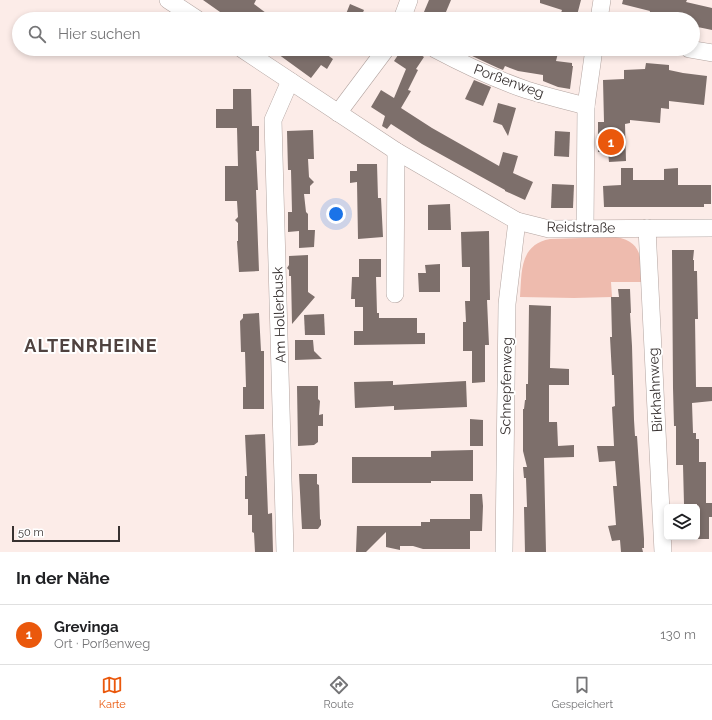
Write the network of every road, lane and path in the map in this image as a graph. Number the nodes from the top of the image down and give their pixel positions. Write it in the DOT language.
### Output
graph roads {
  1 [pos="168,0"];
  2 [pos="409,0"];
  3 [pos="602,0"];
  4 [pos="186,12"];
  5 [pos="405,12"];
  6 [pos="600,12"];
  7 [pos="700,51"];
  8 [pos="712,54"];
  9 [pos="252,56"];
  10 [pos="381,56"];
  11 [pos="448,56"];
  12 [pos="593,56"];
  13 [pos="290,81"];
  14 [pos="586,106"];
  15 [pos="338,113"];
  16 [pos="396,152"];
  17 [pos="517,221"];
  18 [pos="586,228"];
  19 [pos="647,228"];
  20 [pos="712,228"];
  21 [pos="395,294"];
  22 [pos="286,552"];
  23 [pos="504,552"];
  24 [pos="663,552"];
  1 -- 4 [label="street"];
  2 -- 5 [label="street"];
  3 -- 6 [label="street"];
  7 -- 8 [label="street"];
  9 -- 13 [label="street, Reidstraße"];
  10 -- 15 [label="street"];
  11 -- 14 [label="street, Porßenweg"];
  12 -- 14 [label="street"];
  13 -- 15 [label="street, Reidstraße"];
  13 -- 22 [label="street, Am Hollerbusk"];
  14 -- 18 [label="street"];
  15 -- 16 [label="street, Reidstraße"];
  16 -- 17 [label="street, Reidstraße"];
  16 -- 21 [label="street"];
  17 -- 18 [label="street, Reidstraße"];
  17 -- 23 [label="street, Schnepfenweg"];
  18 -- 19 [label="street, Reidstraße"];
  19 -- 20 [label="street, Reidstraße"];
  19 -- 24 [label="street, Birkhahnweg"];
}
